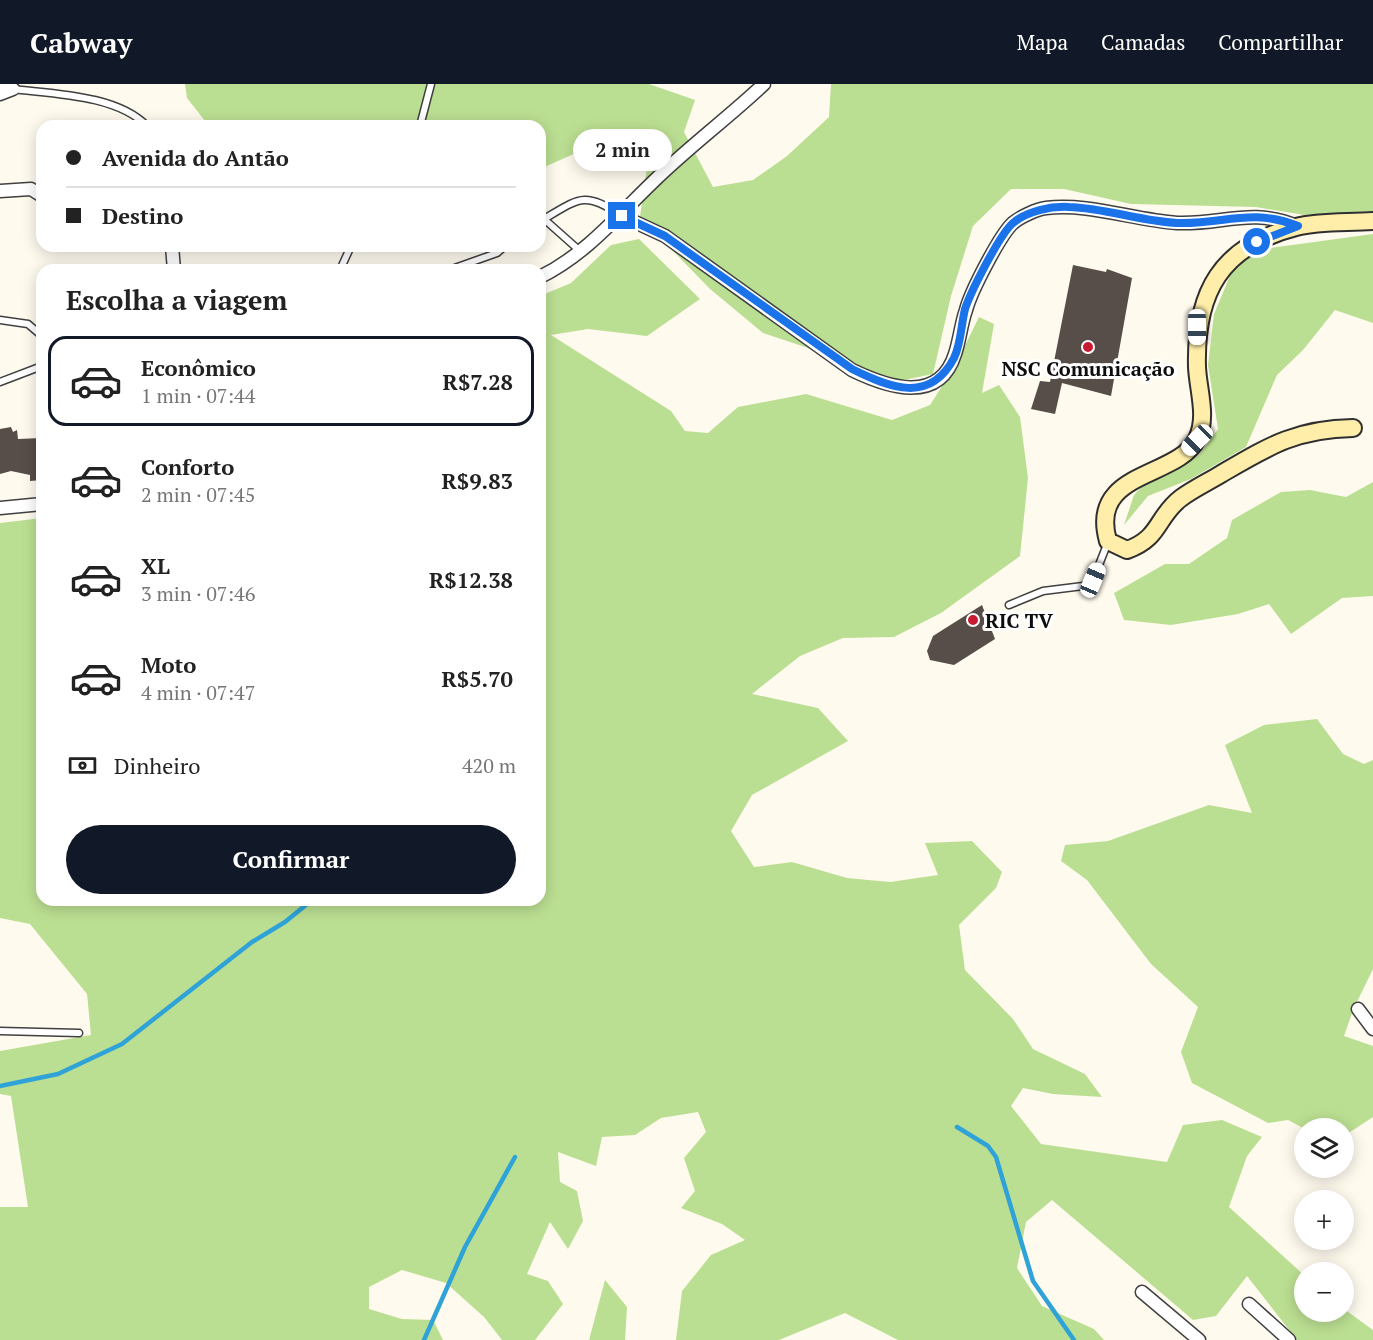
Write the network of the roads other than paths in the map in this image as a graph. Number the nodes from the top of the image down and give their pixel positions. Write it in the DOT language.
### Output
graph roads {
  1 [pos="431,84"];
  2 [pos="764,84"];
  3 [pos="8,87"];
  4 [pos="0,94"];
  5 [pos="138,120"];
  6 [pos="422,120"];
  7 [pos="0,190"];
  8 [pos="36,192"];
  9 [pos="622,216"];
  10 [pos="546,218"];
  11 [pos="1373,221"];
  12 [pos="546,223"];
  13 [pos="1298,226"];
  14 [pos="580,251"];
  15 [pos="498,252"];
  16 [pos="466,264"];
  17 [pos="546,274"];
  18 [pos="0,320"];
  19 [pos="36,331"];
  20 [pos="36,368"];
  21 [pos="0,382"];
  22 [pos="1353,428"];
  23 [pos="36,505"];
  24 [pos="0,508"];
  25 [pos="1108,541"];
  26 [pos="1009,606"];
  27 [pos="1358,1009"];
  28 [pos="1373,1029"];
  29 [pos="0,1031"];
  30 [pos="79,1033"];
  31 [pos="1142,1292"];
  32 [pos="1249,1304"];
  33 [pos="1199,1340"];
  34 [pos="1289,1340"];
  1 -- 6 [label="lane"];
  2 -- 9 [label="street"];
  3 -- 4 [label="street"];
  3 -- 5 [label="lane"];
  7 -- 8 [label="street"];
  9 -- 10 [label="lane"];
  9 -- 13 [label="street"];
  9 -- 14 [label="street"];
  11 -- 13 [label="street"];
  12 -- 14 [label="lane"];
  13 -- 25 [label="street"];
  14 -- 17 [label="street"];
  15 -- 16 [label="lane"];
  18 -- 19 [label="lane"];
  20 -- 21 [label="lane"];
  22 -- 25 [label="street"];
  23 -- 24 [label="street"];
  25 -- 26 [label="lane"];
  27 -- 28 [label="street"];
  29 -- 30 [label="lane"];
  31 -- 33 [label="street"];
  32 -- 34 [label="street"];
}
